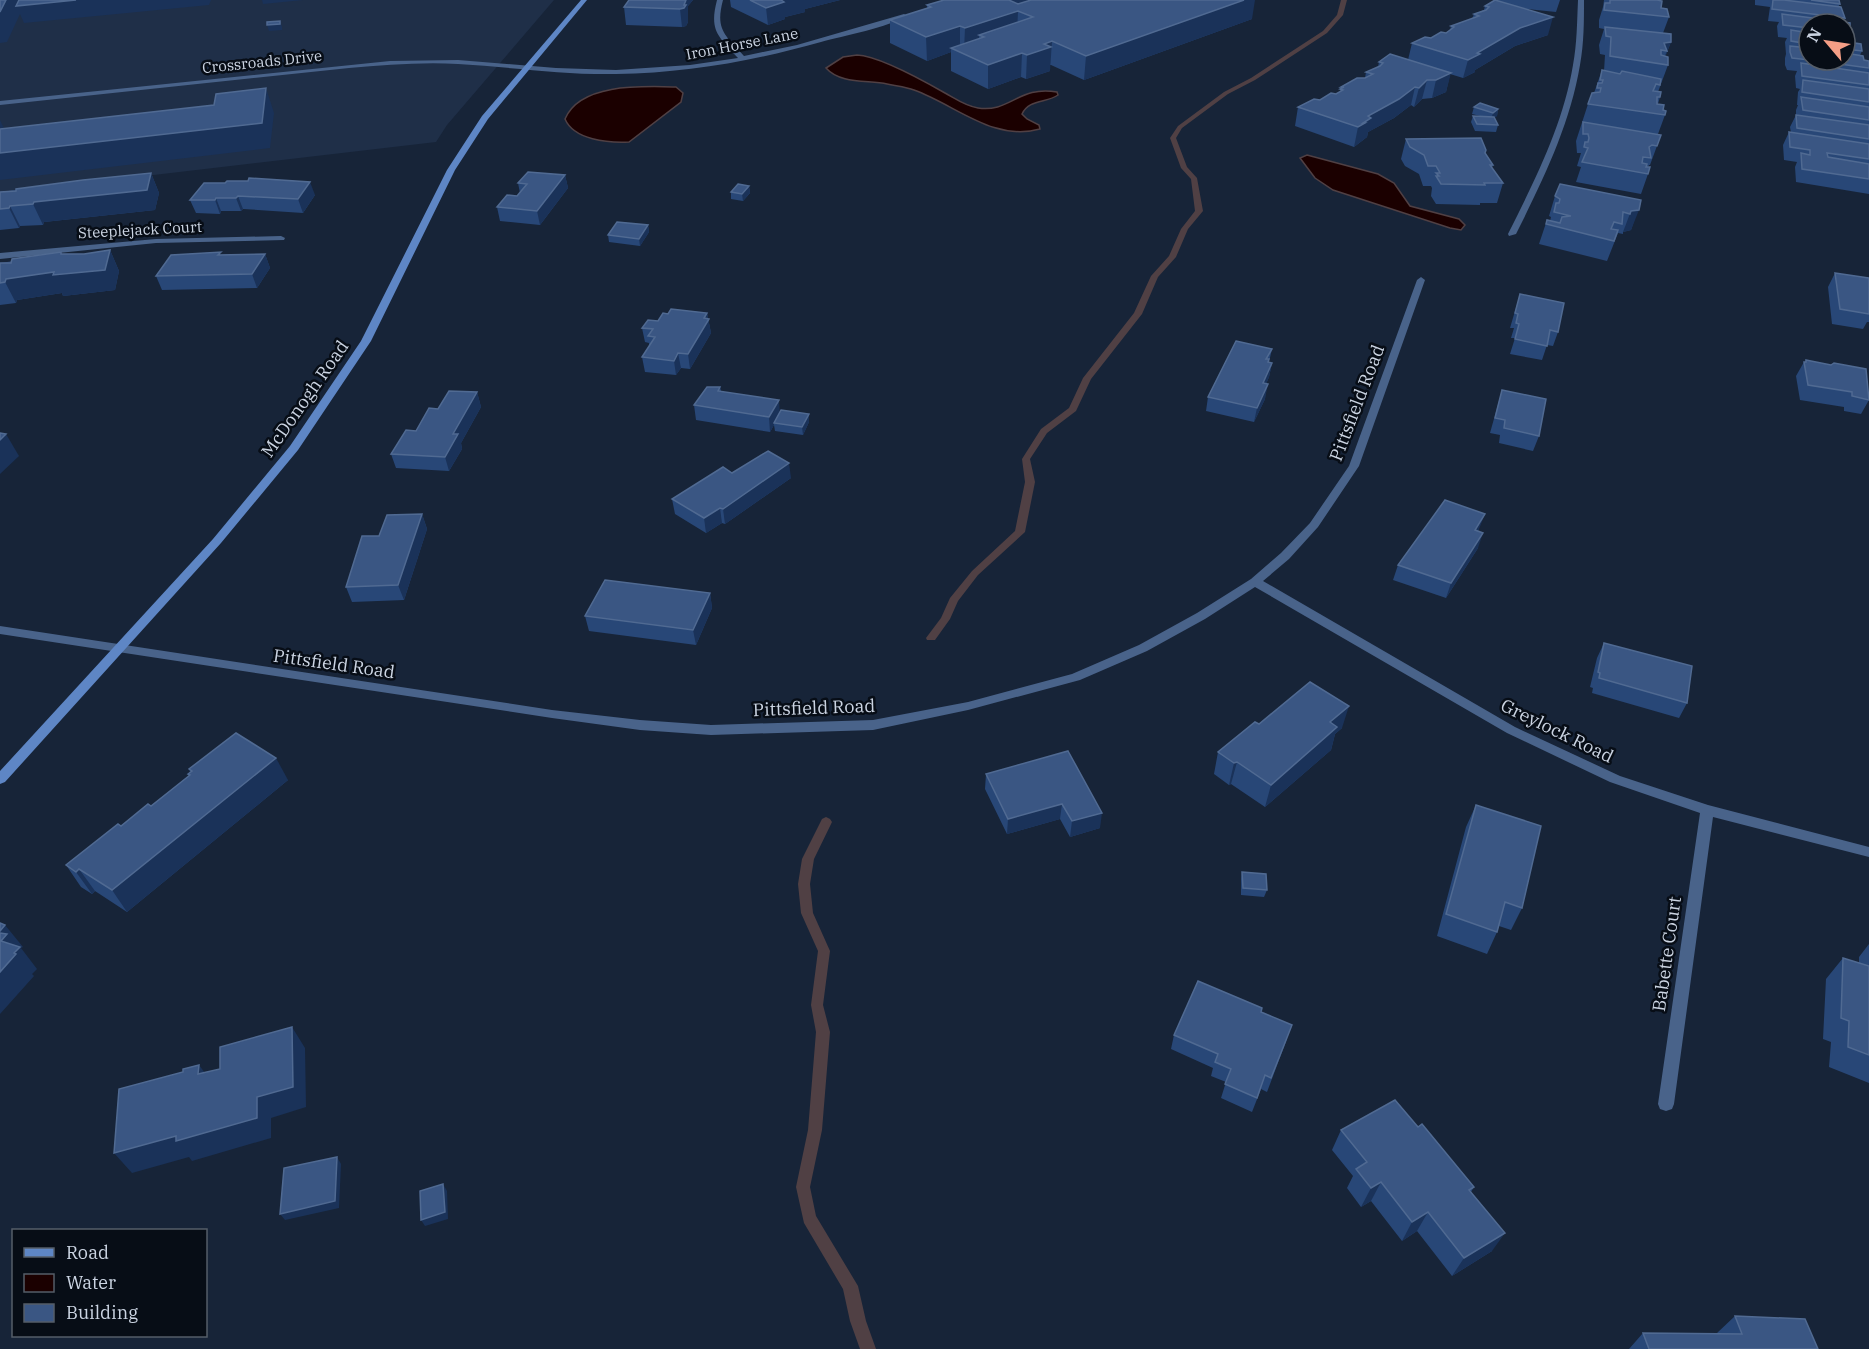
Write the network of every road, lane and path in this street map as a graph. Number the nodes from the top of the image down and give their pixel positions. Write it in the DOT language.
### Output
graph roads {
  1 [pos="584,0"];
  2 [pos="720,0"];
  3 [pos="1581,0"];
  4 [pos="913,13"];
  5 [pos="744,60"];
  6 [pos="527,68"];
  7 [pos="0,103"];
  8 [pos="1512,234"];
  9 [pos="281,238"];
  10 [pos="0,256"];
  11 [pos="1421,280"];
  12 [pos="1255,582"];
  13 [pos="0,630"];
  14 [pos="119,650"];
  15 [pos="0,779"];
  16 [pos="1707,810"];
  17 [pos="1869,852"];
  18 [pos="1666,1104"];
  1 -- 6 [label="main road, McDonogh Road"];
  2 -- 5 [label="street"];
  3 -- 8 [label="street"];
  4 -- 5 [label="street, Iron Horse Lane"];
  5 -- 6 [label="street, Iron Horse Lane"];
  6 -- 7 [label="street, Crossroads Drive"];
  6 -- 14 [label="main road, McDonogh Road"];
  9 -- 10 [label="street, Steeplejack Court"];
  11 -- 12 [label="street, Pittsfield Road"];
  12 -- 14 [label="street, Pittsfield Road"];
  12 -- 16 [label="street, Greylock Road"];
  13 -- 14 [label="street, Pittsfield Road"];
  14 -- 15 [label="main road, McDonogh Road"];
  16 -- 17 [label="street, Greylock Road"];
  16 -- 18 [label="street, Babette Court"];
}
